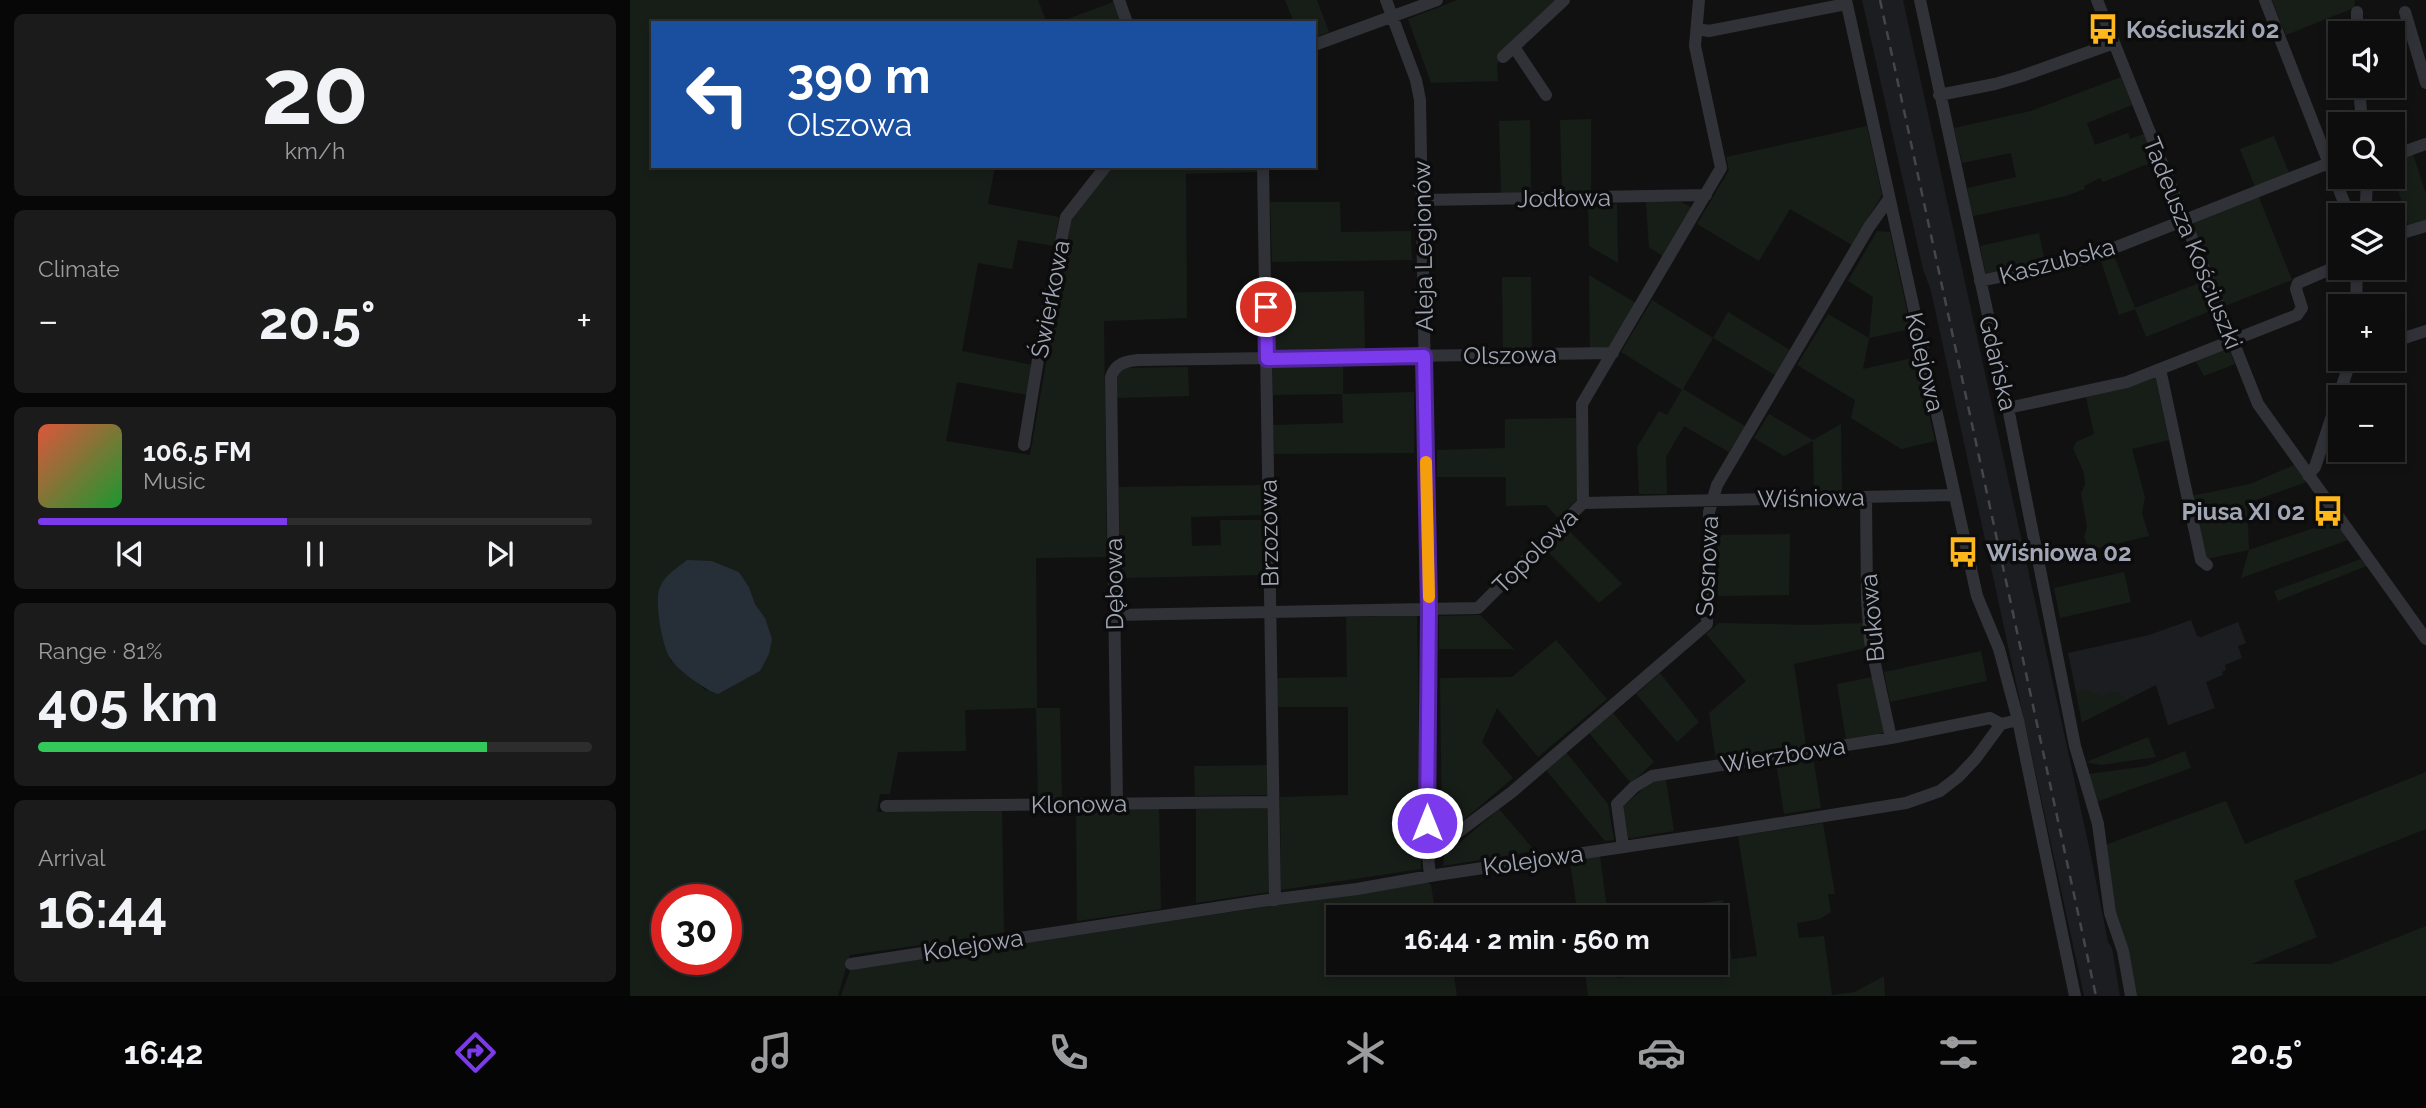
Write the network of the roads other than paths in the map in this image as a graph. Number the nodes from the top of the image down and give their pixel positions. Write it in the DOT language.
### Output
graph roads {
  1 [pos="1119,0"];
  2 [pos="1387,0"];
  3 [pos="1437,0"];
  4 [pos="1564,0"];
  5 [pos="1699,0"];
  6 [pos="1920,0"];
  7 [pos="2097,0"];
  8 [pos="2265,0"];
  9 [pos="1846,2"];
  10 [pos="2357,12"];
  11 [pos="2405,12"];
  12 [pos="1392,16"];
  13 [pos="1126,21"];
  14 [pos="2357,21"];
  15 [pos="1697,29"];
  16 [pos="2114,43"];
  17 [pos="1316,44"];
  18 [pos="1514,47"];
  19 [pos="1503,57"];
  20 [pos="2426,83"];
  21 [pos="1546,95"];
  22 [pos="1939,95"];
  23 [pos="2426,144"];
  24 [pos="2405,151"];
  25 [pos="2328,160"];
  26 [pos="2328,163"];
  27 [pos="1104,168"];
  28 [pos="1263,168"];
  29 [pos="1706,195"];
  30 [pos="1889,199"];
  31 [pos="1422,200"];
  32 [pos="2184,220"];
  33 [pos="2426,226"];
  34 [pos="2405,232"];
  35 [pos="2328,270"];
  36 [pos="1980,281"];
  37 [pos="2426,331"];
  38 [pos="2405,338"];
  39 [pos="2232,341"];
  40 [pos="1612,354"];
  41 [pos="1424,356"];
  42 [pos="1267,359"];
  43 [pos="1116,367"];
  44 [pos="2160,369"];
  45 [pos="2347,371"];
  46 [pos="2008,408"];
  47 [pos="1024,445"];
  48 [pos="2308,475"];
  49 [pos="1955,495"];
  50 [pos="1866,497"];
  51 [pos="1712,500"];
  52 [pos="1583,503"];
  53 [pos="2207,565"];
  54 [pos="1429,608"];
  55 [pos="1270,612"];
  56 [pos="1114,615"];
  57 [pos="2426,639"];
  58 [pos="2018,720"];
  59 [pos="2001,724"];
  60 [pos="1891,738"];
  61 [pos="1272,802"];
  62 [pos="1117,803"];
  63 [pos="886,806"];
  64 [pos="1427,846"];
  65 [pos="1623,847"];
  66 [pos="1430,876"];
  67 [pos="1275,900"];
  68 [pos="851,964"];
  69 [pos="2075,996"];
  70 [pos="2131,996"];
  1 -- 13 [label="street"];
  2 -- 12 [label="street, Aleja Legionów"];
  3 -- 12 [label="street"];
  4 -- 18 [label="street"];
  5 -- 15 [label="street, Topolowa"];
  6 -- 22 [label="street, Gdańska"];
  7 -- 16 [label="street, Tadeusza Kościuszki"];
  8 -- 25 [label="street"];
  9 -- 15 [label="street"];
  9 -- 30 [label="street, Kolejowa"];
  10 -- 14 [label="street"];
  11 -- 20 [label="street"];
  12 -- 17 [label="street"];
  12 -- 31 [label="street, Aleja Legionów"];
  15 -- 29 [label="street, Topolowa"];
  16 -- 22 [label="street"];
  16 -- 32 [label="street, Tadeusza Kościuszki"];
  18 -- 19 [label="street"];
  18 -- 21 [label="street"];
  22 -- 36 [label="street, Gdańska"];
  23 -- 24 [label="street"];
  26 -- 32 [label="street, Kaszubska"];
  27 -- 47 [label="street, Świerkowa"];
  28 -- 42 [label="street, Brzozowa"];
  29 -- 31 [label="street, Jodłowa"];
  29 -- 40 [label="street, Topolowa"];
  30 -- 49 [label="street, Kolejowa"];
  30 -- 51 [label="street, Sosnowa"];
  31 -- 41 [label="street, Aleja Legionów"];
  32 -- 36 [label="street, Kaszubska"];
  32 -- 39 [label="street, Tadeusza Kościuszki"];
  33 -- 34 [label="street"];
  35 -- 39 [label="street"];
  36 -- 46 [label="street, Gdańska"];
  37 -- 38 [label="street"];
  39 -- 44 [label="street"];
  39 -- 48 [label="street, Tadeusza Kościuszki"];
  40 -- 41 [label="street, Olszowa"];
  40 -- 52 [label="street, Topolowa"];
  41 -- 42 [label="street, Olszowa"];
  41 -- 54 [label="street, Aleja Legionów"];
  42 -- 43 [label="street, Olszowa"];
  42 -- 55 [label="street, Brzozowa"];
  43 -- 56 [label="street, Dębowa"];
  44 -- 46 [label="street"];
  44 -- 53 [label="street"];
  45 -- 48 [label="street"];
  46 -- 70 [label="street, Gdańska"];
  48 -- 57 [label="street, Tadeusza Kościuszki"];
  49 -- 50 [label="street, Wiśniowa"];
  49 -- 58 [label="street, Kolejowa"];
  50 -- 51 [label="street, Wiśniowa"];
  50 -- 60 [label="street, Bukowa"];
  51 -- 52 [label="street, Wiśniowa"];
  51 -- 64 [label="street, Sosnowa"];
  52 -- 54 [label="street, Topolowa"];
  54 -- 55 [label="street, Topolowa"];
  54 -- 64 [label="street, Aleja Legionów"];
  55 -- 56 [label="street, Topolowa"];
  55 -- 61 [label="street, Brzozowa"];
  56 -- 62 [label="street, Dębowa"];
  58 -- 59 [label="street"];
  58 -- 69 [label="street, Kolejowa"];
  59 -- 60 [label="street, Wierzbowa"];
  59 -- 65 [label="street, Kolejowa"];
  60 -- 65 [label="street, Wierzbowa"];
  61 -- 62 [label="street, Klonowa"];
  61 -- 67 [label="street, Brzozowa"];
  62 -- 63 [label="street, Klonowa"];
  64 -- 66 [label="street, Aleja Legionów"];
  65 -- 66 [label="street, Kolejowa"];
  66 -- 67 [label="street, Kolejowa"];
  67 -- 68 [label="street, Kolejowa"];
}
